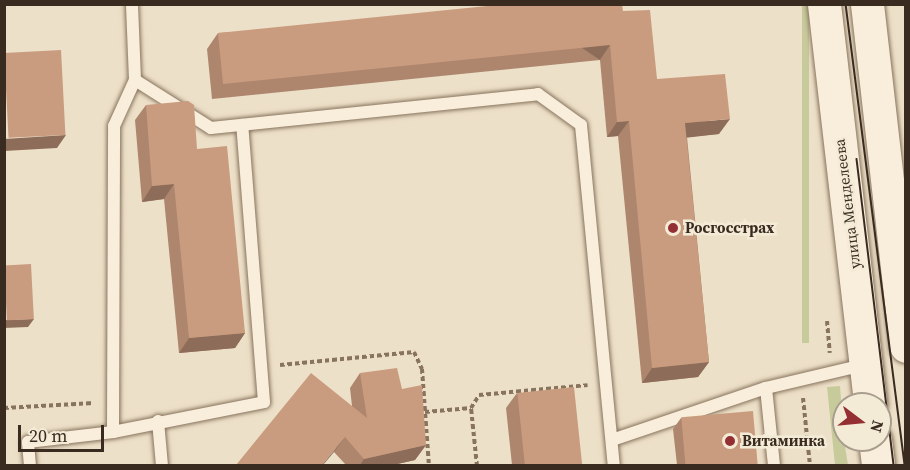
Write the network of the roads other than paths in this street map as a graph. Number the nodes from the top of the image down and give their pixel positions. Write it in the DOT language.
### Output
graph roads {
  1 [pos="132,4"];
  2 [pos="824,4"];
  3 [pos="867,4"];
  4 [pos="135,80"];
  5 [pos="242,125"];
  6 [pos="906,346"];
  7 [pos="866,364"];
  8 [pos="766,388"];
  9 [pos="869,392"];
  10 [pos="158,421"];
  11 [pos="113,432"];
  12 [pos="612,440"];
  13 [pos="30,465"];
  14 [pos="162,465"];
  15 [pos="614,465"];
  16 [pos="774,465"];
  1 -- 4 [label="lane"];
  2 -- 7 [label="main road, улица Менделеева"];
  3 -- 6 [label="main road"];
  4 -- 5 [label="lane"];
  4 -- 11 [label="lane"];
  5 -- 10 [label="lane"];
  5 -- 12 [label="lane"];
  7 -- 8 [label="lane"];
  7 -- 9 [label="main road, улица Менделеева"];
  8 -- 12 [label="lane"];
  8 -- 16 [label="lane"];
  10 -- 11 [label="lane"];
  10 -- 14 [label="lane"];
  11 -- 13 [label="lane"];
  12 -- 15 [label="lane"];
}
